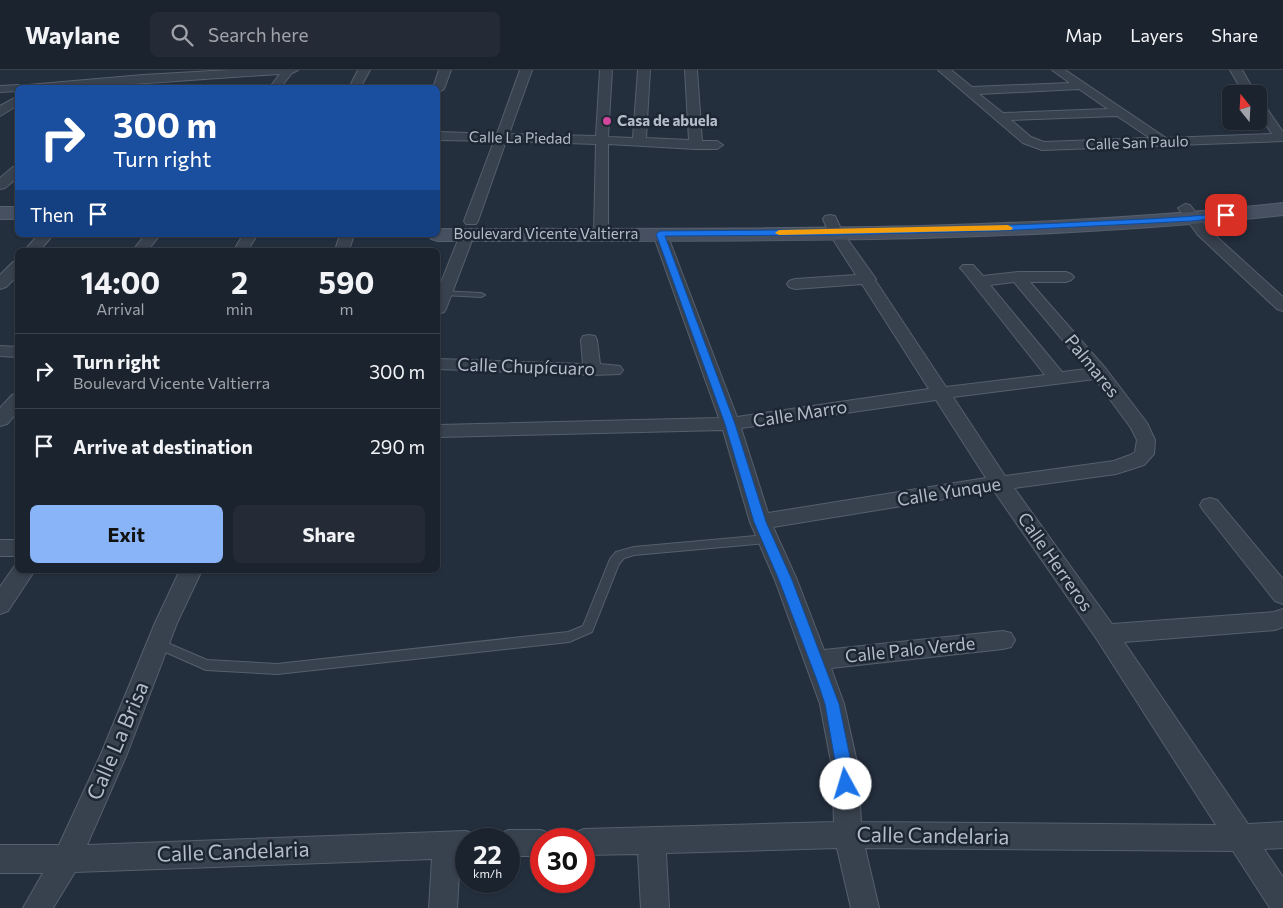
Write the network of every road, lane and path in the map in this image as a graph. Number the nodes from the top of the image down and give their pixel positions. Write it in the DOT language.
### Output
graph roads {
  1 [pos="290,70"];
  2 [pos="364,70"];
  3 [pos="445,70"];
  4 [pos="526,70"];
  5 [pos="606,70"];
  6 [pos="644,70"];
  7 [pos="691,70"];
  8 [pos="944,70"];
  9 [pos="1058,70"];
  10 [pos="1236,70"];
  11 [pos="146,74"];
  12 [pos="202,75"];
  13 [pos="114,84"];
  14 [pos="87,85"];
  15 [pos="194,85"];
  16 [pos="277,85"];
  17 [pos="356,85"];
  18 [pos="439,85"];
  19 [pos="1245,85"];
  20 [pos="1081,86"];
  21 [pos="15,88"];
  22 [pos="0,89"];
  23 [pos="970,91"];
  24 [pos="15,101"];
  25 [pos="0,112"];
  26 [pos="1121,112"];
  27 [pos="1000,117"];
  28 [pos="1268,118"];
  29 [pos="440,136"];
  30 [pos="501,137"];
  31 [pos="1282,137"];
  32 [pos="602,140"];
  33 [pos="639,142"];
  34 [pos="1164,142"];
  35 [pos="696,145"];
  36 [pos="717,146"];
  37 [pos="15,172"];
  38 [pos="0,185"];
  39 [pos="1283,198"];
  40 [pos="1283,209"];
  41 [pos="0,213"];
  42 [pos="1188,213"];
  43 [pos="15,214"];
  44 [pos="440,221"];
  45 [pos="833,226"];
  46 [pos="0,227"];
  47 [pos="15,227"];
  48 [pos="601,227"];
  49 [pos="469,228"];
  50 [pos="660,234"];
  51 [pos="440,235"];
  52 [pos="44,237"];
  53 [pos="151,237"];
  54 [pos="249,237"];
  55 [pos="34,248"];
  56 [pos="142,248"];
  57 [pos="242,248"];
  58 [pos="15,268"];
  59 [pos="968,268"];
  60 [pos="1018,277"];
  61 [pos="1066,277"];
  62 [pos="868,280"];
  63 [pos="979,281"];
  64 [pos="0,284"];
  65 [pos="795,284"];
  66 [pos="443,294"];
  67 [pos="481,295"];
  68 [pos="440,303"];
  69 [pos="1283,306"];
  70 [pos="589,340"];
  71 [pos="0,351"];
  72 [pos="15,352"];
  73 [pos="440,364"];
  74 [pos="592,370"];
  75 [pos="614,370"];
  76 [pos="1100,373"];
  77 [pos="1058,379"];
  78 [pos="944,394"];
  79 [pos="15,402"];
  80 [pos="0,420"];
  81 [pos="730,424"];
  82 [pos="440,431"];
  83 [pos="1137,460"];
  84 [pos="1000,484"];
  85 [pos="1210,505"];
  86 [pos="764,531"];
  87 [pos="0,548"];
  88 [pos="15,548"];
  89 [pos="22,573"];
  90 [pos="190,573"];
  91 [pos="1283,595"];
  92 [pos="0,605"];
  93 [pos="1279,619"];
  94 [pos="1102,628"];
  95 [pos="1003,640"];
  96 [pos="158,644"];
  97 [pos="817,660"];
  98 [pos="848,835"];
  99 [pos="1283,835"];
  100 [pos="1242,838"];
  101 [pos="650,841"];
  102 [pos="595,842"];
  103 [pos="455,844"];
  104 [pos="455,853"];
  105 [pos="0,859"];
  106 [pos="67,859"];
  107 [pos="1283,902"];
  108 [pos="37,908"];
  109 [pos="443,908"];
  110 [pos="655,908"];
  111 [pos="865,908"];
  1 -- 12 [label="street"];
  1 -- 16 [label="street"];
  2 -- 17 [label="street"];
  3 -- 18 [label="street"];
  4 -- 30 [label="street"];
  5 -- 32 [label="street"];
  6 -- 33 [label="street"];
  7 -- 35 [label="street"];
  8 -- 23 [label="street, Calle San Paulo"];
  9 -- 20 [label="street"];
  10 -- 19 [label="street"];
  11 -- 12 [label="street"];
  11 -- 13 [label="street"];
  12 -- 15 [label="street"];
  13 -- 14 [label="street"];
  20 -- 23 [label="street"];
  20 -- 26 [label="street"];
  21 -- 22 [label="street"];
  23 -- 27 [label="street, Calle San Paulo"];
  24 -- 25 [label="street"];
  26 -- 27 [label="street"];
  26 -- 34 [label="street"];
  27 -- 34 [label="street, Calle San Paulo"];
  28 -- 31 [label="street"];
  29 -- 30 [label="street, Calle La Piedad"];
  30 -- 32 [label="street, Calle La Piedad"];
  30 -- 49 [label="street"];
  31 -- 34 [label="street, Calle San Paulo"];
  32 -- 33 [label="street, Calle La Piedad"];
  32 -- 48 [label="street"];
  33 -- 35 [label="street, Calle La Piedad"];
  35 -- 36 [label="street, Calle La Piedad"];
  37 -- 38 [label="street"];
  39 -- 42 [label="main road, Boulevard Vicente Valtierra"];
  40 -- 42 [label="main road, Boulevard Vicente Valtierra"];
  41 -- 43 [label="main road"];
  42 -- 45 [label="main road, Boulevard Vicente Valtierra"];
  42 -- 69 [label="street"];
  44 -- 49 [label="main road, Boulevard Vicente Valtierra"];
  45 -- 48 [label="main road, Boulevard Vicente Valtierra"];
  45 -- 50 [label="main road, Boulevard Vicente Valtierra"];
  45 -- 62 [label="street, Calle Herreros"];
  46 -- 47 [label="main road"];
  48 -- 49 [label="main road, Boulevard Vicente Valtierra"];
  48 -- 50 [label="main road, Boulevard Vicente Valtierra"];
  49 -- 51 [label="main road, Boulevard Vicente Valtierra"];
  49 -- 66 [label="street"];
  50 -- 81 [label="street"];
  52 -- 55 [label="street"];
  53 -- 56 [label="street"];
  54 -- 57 [label="street"];
  58 -- 64 [label="street"];
  59 -- 63 [label="street"];
  60 -- 61 [label="street"];
  60 -- 63 [label="street"];
  60 -- 76 [label="street, Palmares"];
  62 -- 65 [label="street"];
  62 -- 78 [label="street, Calle Herreros"];
  63 -- 77 [label="street"];
  66 -- 67 [label="lane"];
  66 -- 68 [label="street"];
  70 -- 74 [label="street"];
  71 -- 72 [label="street"];
  73 -- 74 [label="street, Calle Chupícuaro"];
  74 -- 75 [label="street, Calle Chupícuaro"];
  76 -- 77 [label="street, Calle Marro"];
  76 -- 83 [label="street, Palmares"];
  77 -- 78 [label="street, Calle Marro"];
  78 -- 81 [label="street, Calle Marro"];
  78 -- 84 [label="street, Calle Herreros"];
  79 -- 80 [label="street"];
  81 -- 82 [label="street, Calle Marro"];
  81 -- 86 [label="street"];
  83 -- 84 [label="street, Calle Yunque"];
  84 -- 86 [label="street, Calle Yunque"];
  84 -- 94 [label="street, Calle Herreros"];
  85 -- 91 [label="street"];
  86 -- 96 [label="lane"];
  86 -- 97 [label="street"];
  87 -- 88 [label="street"];
  89 -- 92 [label="street"];
  90 -- 96 [label="street, Calle La Brisa"];
  93 -- 94 [label="street"];
  94 -- 100 [label="street, Calle Herreros"];
  95 -- 97 [label="street, Calle Palo Verde"];
  96 -- 106 [label="street, Calle La Brisa"];
  97 -- 98 [label="street"];
  98 -- 100 [label="street, Calle Candelaria"];
  98 -- 101 [label="street, Calle Candelaria"];
  98 -- 111 [label="street"];
  99 -- 100 [label="street, Calle Candelaria"];
  100 -- 107 [label="street, Calle Herreros"];
  101 -- 102 [label="street, Calle Candelaria"];
  101 -- 110 [label="street"];
  103 -- 106 [label="street, Calle Candelaria"];
  104 -- 109 [label="street"];
  105 -- 106 [label="street, Calle Candelaria"];
  106 -- 108 [label="street, Calle La Brisa"];
}
